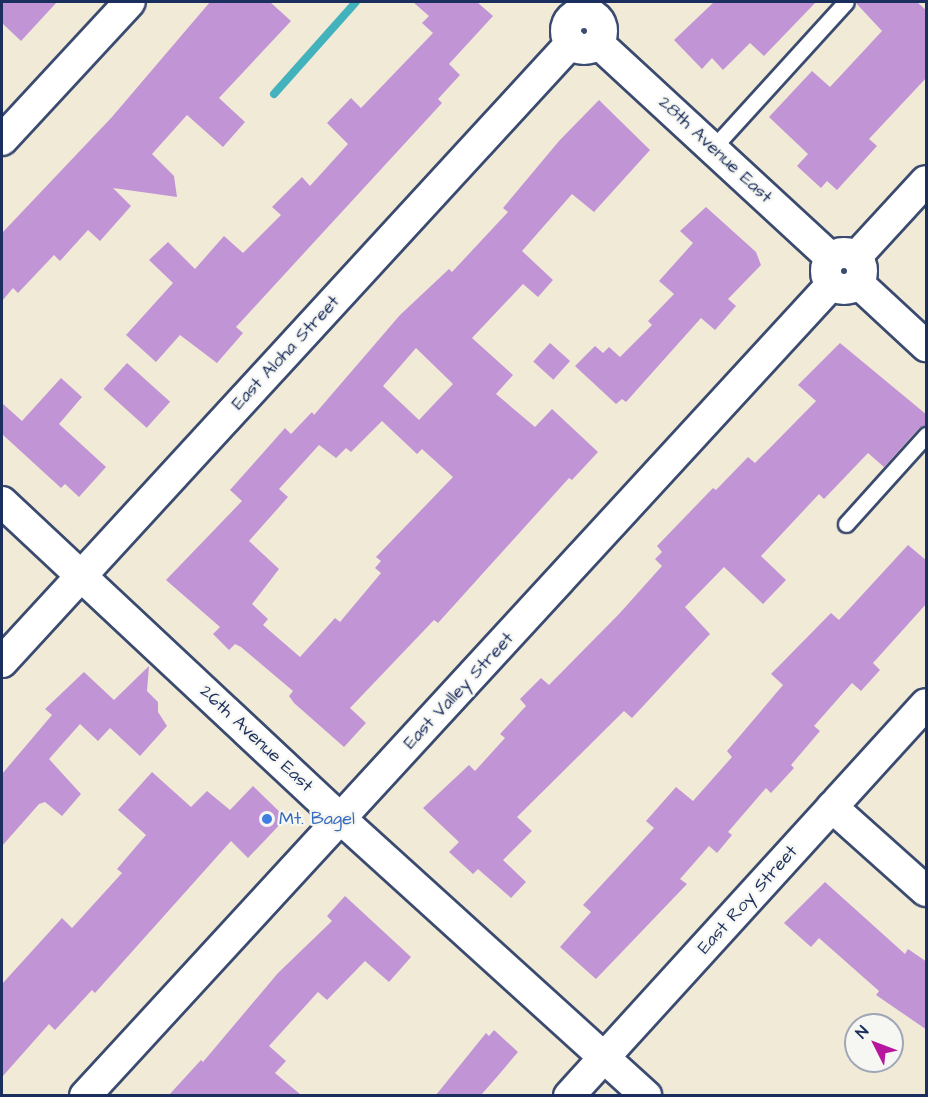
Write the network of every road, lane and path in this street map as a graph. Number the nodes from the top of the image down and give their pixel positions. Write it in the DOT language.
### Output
graph roads {
  1 [pos="130,2"];
  2 [pos="846,2"];
  3 [pos="583,21"];
  4 [pos="2,140"];
  5 [pos="713,148"];
  6 [pos="927,181"];
  7 [pos="844,271"];
  8 [pos="927,346"];
  9 [pos="927,435"];
  10 [pos="2,502"];
  11 [pos="846,524"];
  12 [pos="82,575"];
  13 [pos="2,662"];
  14 [pos="927,704"];
  15 [pos="832,807"];
  16 [pos="341,819"];
  17 [pos="927,891"];
  18 [pos="604,1057"];
  19 [pos="85,1095"];
  20 [pos="569,1095"];
  21 [pos="646,1095"];
  1 -- 4 [label="street"];
  2 -- 5 [label="lane"];
  3 -- 5 [label="street, 28th Avenue East"];
  3 -- 12 [label="street, East Aloha Street"];
  5 -- 7 [label="street, 28th Avenue East"];
  6 -- 7 [label="street, East Valley Street"];
  7 -- 8 [label="street, 28th Avenue East"];
  7 -- 16 [label="street, East Valley Street"];
  9 -- 11 [label="lane"];
  10 -- 12 [label="street, 26th Avenue East"];
  12 -- 13 [label="street, East Aloha Street"];
  12 -- 16 [label="street, 26th Avenue East"];
  14 -- 15 [label="street, East Roy Street"];
  15 -- 17 [label="street"];
  15 -- 18 [label="street, East Roy Street"];
  16 -- 18 [label="street, 26th Avenue East"];
  16 -- 19 [label="street, East Valley Street"];
  18 -- 20 [label="street, East Roy Street"];
  18 -- 21 [label="street, 26th Avenue East"];
}
